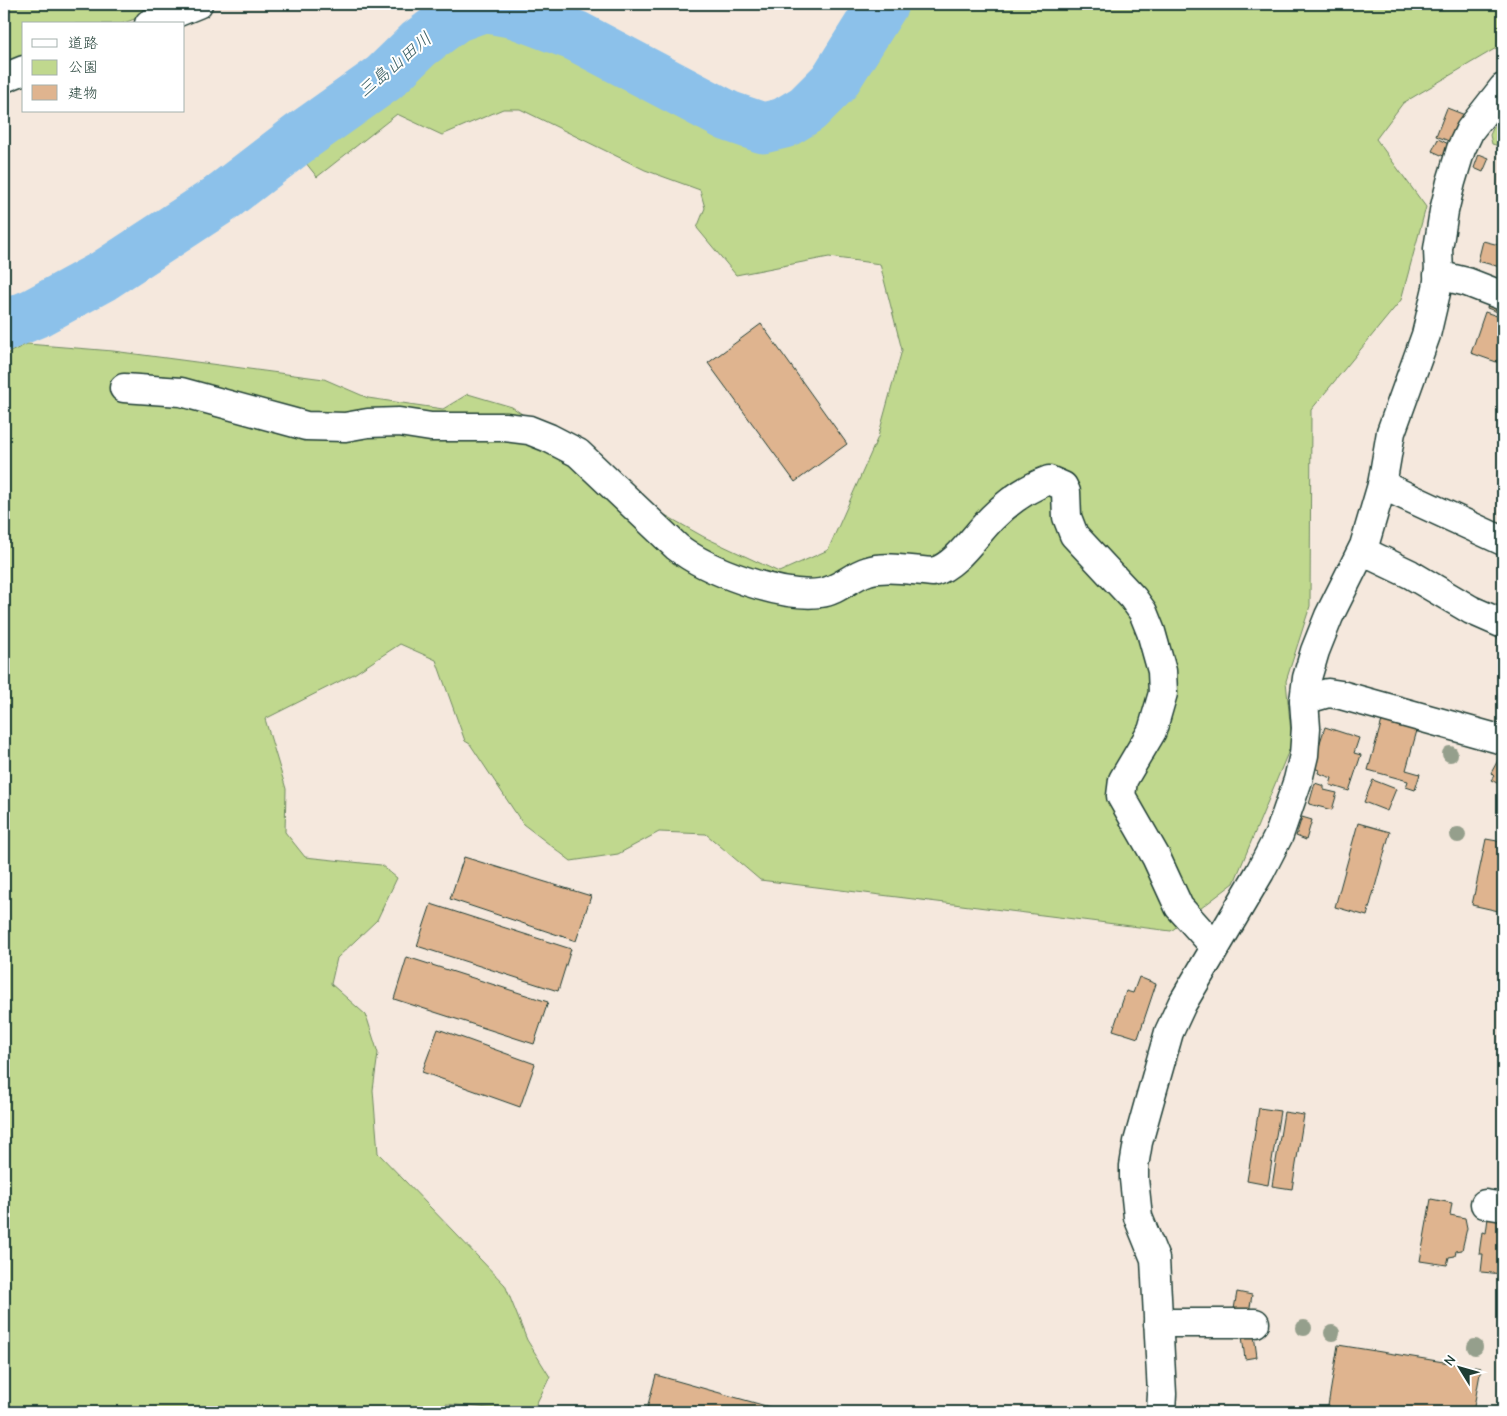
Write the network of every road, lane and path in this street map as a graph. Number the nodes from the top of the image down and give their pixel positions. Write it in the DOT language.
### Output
graph roads {
  1 [pos="198,4"];
  2 [pos="154,22"];
  3 [pos="22,71"];
  4 [pos="4,78"];
  5 [pos="1503,88"];
  6 [pos="1438,275"];
  7 [pos="1503,296"];
  8 [pos="124,388"];
  9 [pos="1382,485"];
  10 [pos="1503,540"];
  11 [pos="1362,551"];
  12 [pos="1503,624"];
  13 [pos="1304,700"];
  14 [pos="1503,740"];
  15 [pos="1215,947"];
  16 [pos="1158,1323"];
  17 [pos="1255,1323"];
  18 [pos="1161,1412"];
  1 -- 2 [label="street"];
  3 -- 4 [label="street"];
  5 -- 6 [label="street"];
  6 -- 7 [label="street"];
  6 -- 9 [label="street"];
  8 -- 15 [label="street"];
  9 -- 10 [label="street"];
  9 -- 11 [label="street"];
  11 -- 12 [label="street"];
  11 -- 13 [label="street"];
  13 -- 14 [label="street"];
  13 -- 15 [label="street"];
  15 -- 16 [label="street"];
  16 -- 17 [label="street"];
  16 -- 18 [label="street"];
}
